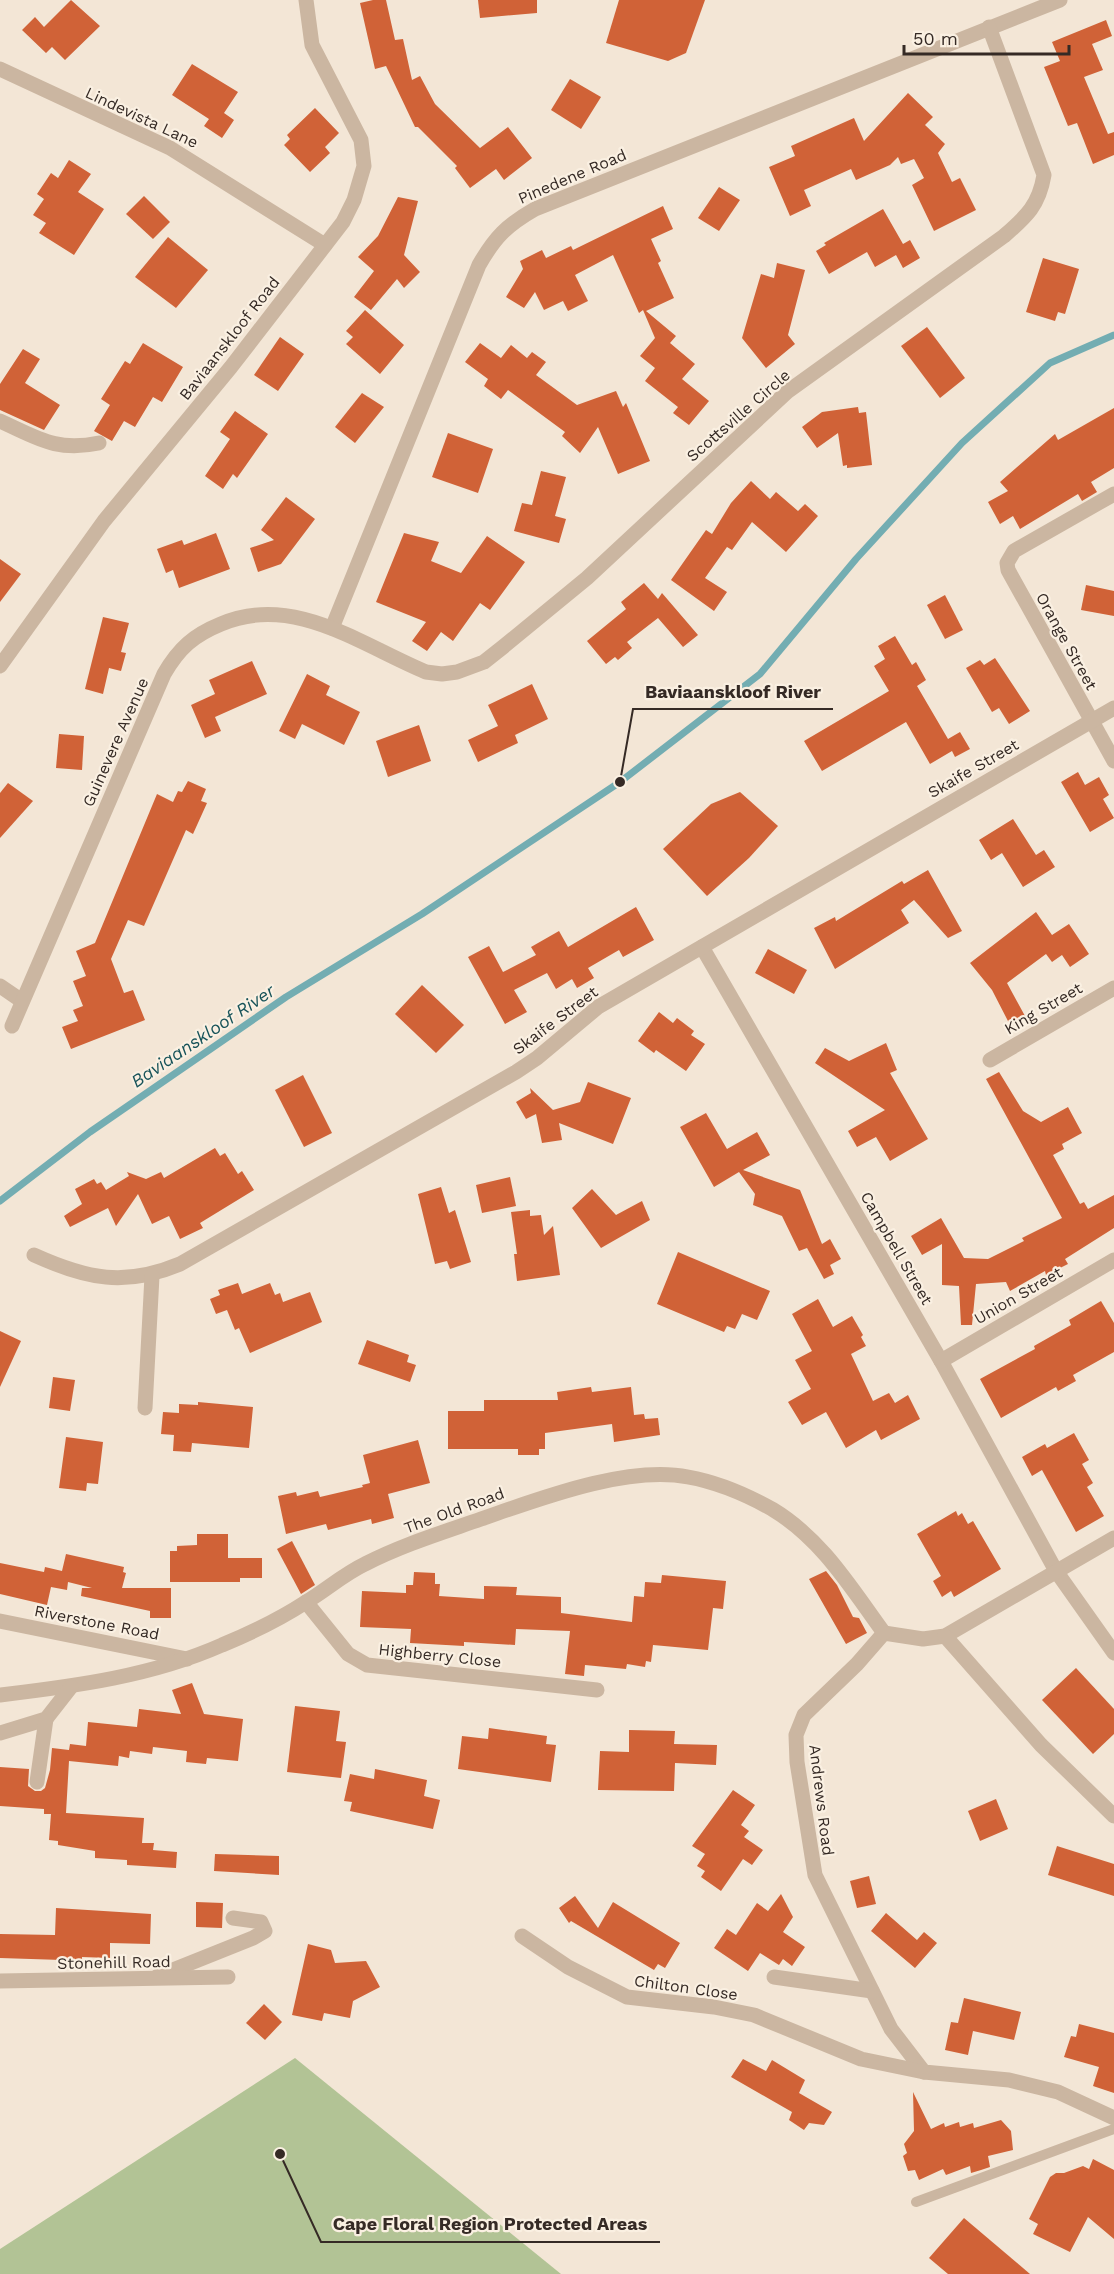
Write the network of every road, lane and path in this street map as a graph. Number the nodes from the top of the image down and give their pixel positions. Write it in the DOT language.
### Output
graph roads {
  1 [pos="306,0"];
  2 [pos="1060,0"];
  3 [pos="989,27"];
  4 [pos="0,69"];
  5 [pos="325,244"];
  6 [pos="0,421"];
  7 [pos="99,443"];
  8 [pos="1114,494"];
  9 [pos="332,628"];
  10 [pos="0,666"];
  11 [pos="1114,708"];
  12 [pos="1091,721"];
  13 [pos="1114,761"];
  14 [pos="702,947"];
  15 [pos="0,986"];
  16 [pos="1114,988"];
  17 [pos="22,1001"];
  18 [pos="12,1026"];
  19 [pos="990,1060"];
  20 [pos="34,1255"];
  21 [pos="1114,1260"];
  22 [pos="152,1276"];
  23 [pos="941,1361"];
  24 [pos="145,1408"];
  25 [pos="1114,1538"];
  26 [pos="1056,1571"];
  27 [pos="306,1602"];
  28 [pos="0,1621"];
  29 [pos="884,1634"];
  30 [pos="945,1636"];
  31 [pos="1114,1653"];
  32 [pos="187,1659"];
  33 [pos="70,1687"];
  34 [pos="597,1690"];
  35 [pos="0,1695"];
  36 [pos="46,1719"];
  37 [pos="0,1733"];
  38 [pos="37,1782"];
  39 [pos="1114,1816"];
  40 [pos="233,1918"];
  41 [pos="522,1936"];
  42 [pos="228,1977"];
  43 [pos="774,1977"];
  44 [pos="147,1980"];
  45 [pos="0,1981"];
  46 [pos="872,1991"];
  47 [pos="924,2072"];
  48 [pos="1114,2118"];
  49 [pos="1114,2129"];
  50 [pos="916,2202"];
  1 -- 5 [label="street, Baviaanskloof Road"];
  2 -- 3 [label="street, Pinedene Road"];
  3 -- 9 [label="street, Pinedene Road"];
  3 -- 9 [label="street, Scottsville Circle"];
  4 -- 5 [label="street, Lindevista Lane"];
  5 -- 10 [label="street, Baviaanskloof Road"];
  6 -- 7 [label="street"];
  8 -- 12 [label="street, Orange Street"];
  9 -- 17 [label="street, Guinevere Avenue"];
  11 -- 12 [label="street, Skaife Street"];
  12 -- 13 [label="street, Orange Street"];
  12 -- 14 [label="street, Skaife Street"];
  14 -- 22 [label="street, Skaife Street"];
  14 -- 23 [label="street, Campbell Street"];
  15 -- 17 [label="street"];
  16 -- 19 [label="street, King Street"];
  17 -- 18 [label="street, Guinevere Avenue"];
  20 -- 22 [label="street, Skaife Street"];
  21 -- 23 [label="street, Union Street"];
  22 -- 24 [label="street"];
  23 -- 26 [label="street, Campbell Street"];
  25 -- 26 [label="street"];
  26 -- 30 [label="street"];
  26 -- 31 [label="street, Campbell Street"];
  27 -- 29 [label="street, The Old Road"];
  27 -- 32 [label="street, The Old Road"];
  27 -- 34 [label="street, Highberry Close"];
  28 -- 32 [label="street, Riverstone Road"];
  29 -- 30 [label="street"];
  29 -- 46 [label="street, Andrews Road"];
  30 -- 39 [label="street"];
  32 -- 33 [label="street, The Old Road"];
  33 -- 35 [label="street, The Old Road"];
  33 -- 36 [label="street"];
  36 -- 37 [label="street"];
  36 -- 38 [label="street"];
  40 -- 44 [label="street"];
  41 -- 47 [label="street, Chilton Close"];
  42 -- 44 [label="street, Stonehill Road"];
  43 -- 46 [label="street"];
  44 -- 45 [label="street, Stonehill Road"];
  46 -- 47 [label="street, Andrews Road"];
  47 -- 48 [label="street"];
  49 -- 50 [label="lane"];
}
